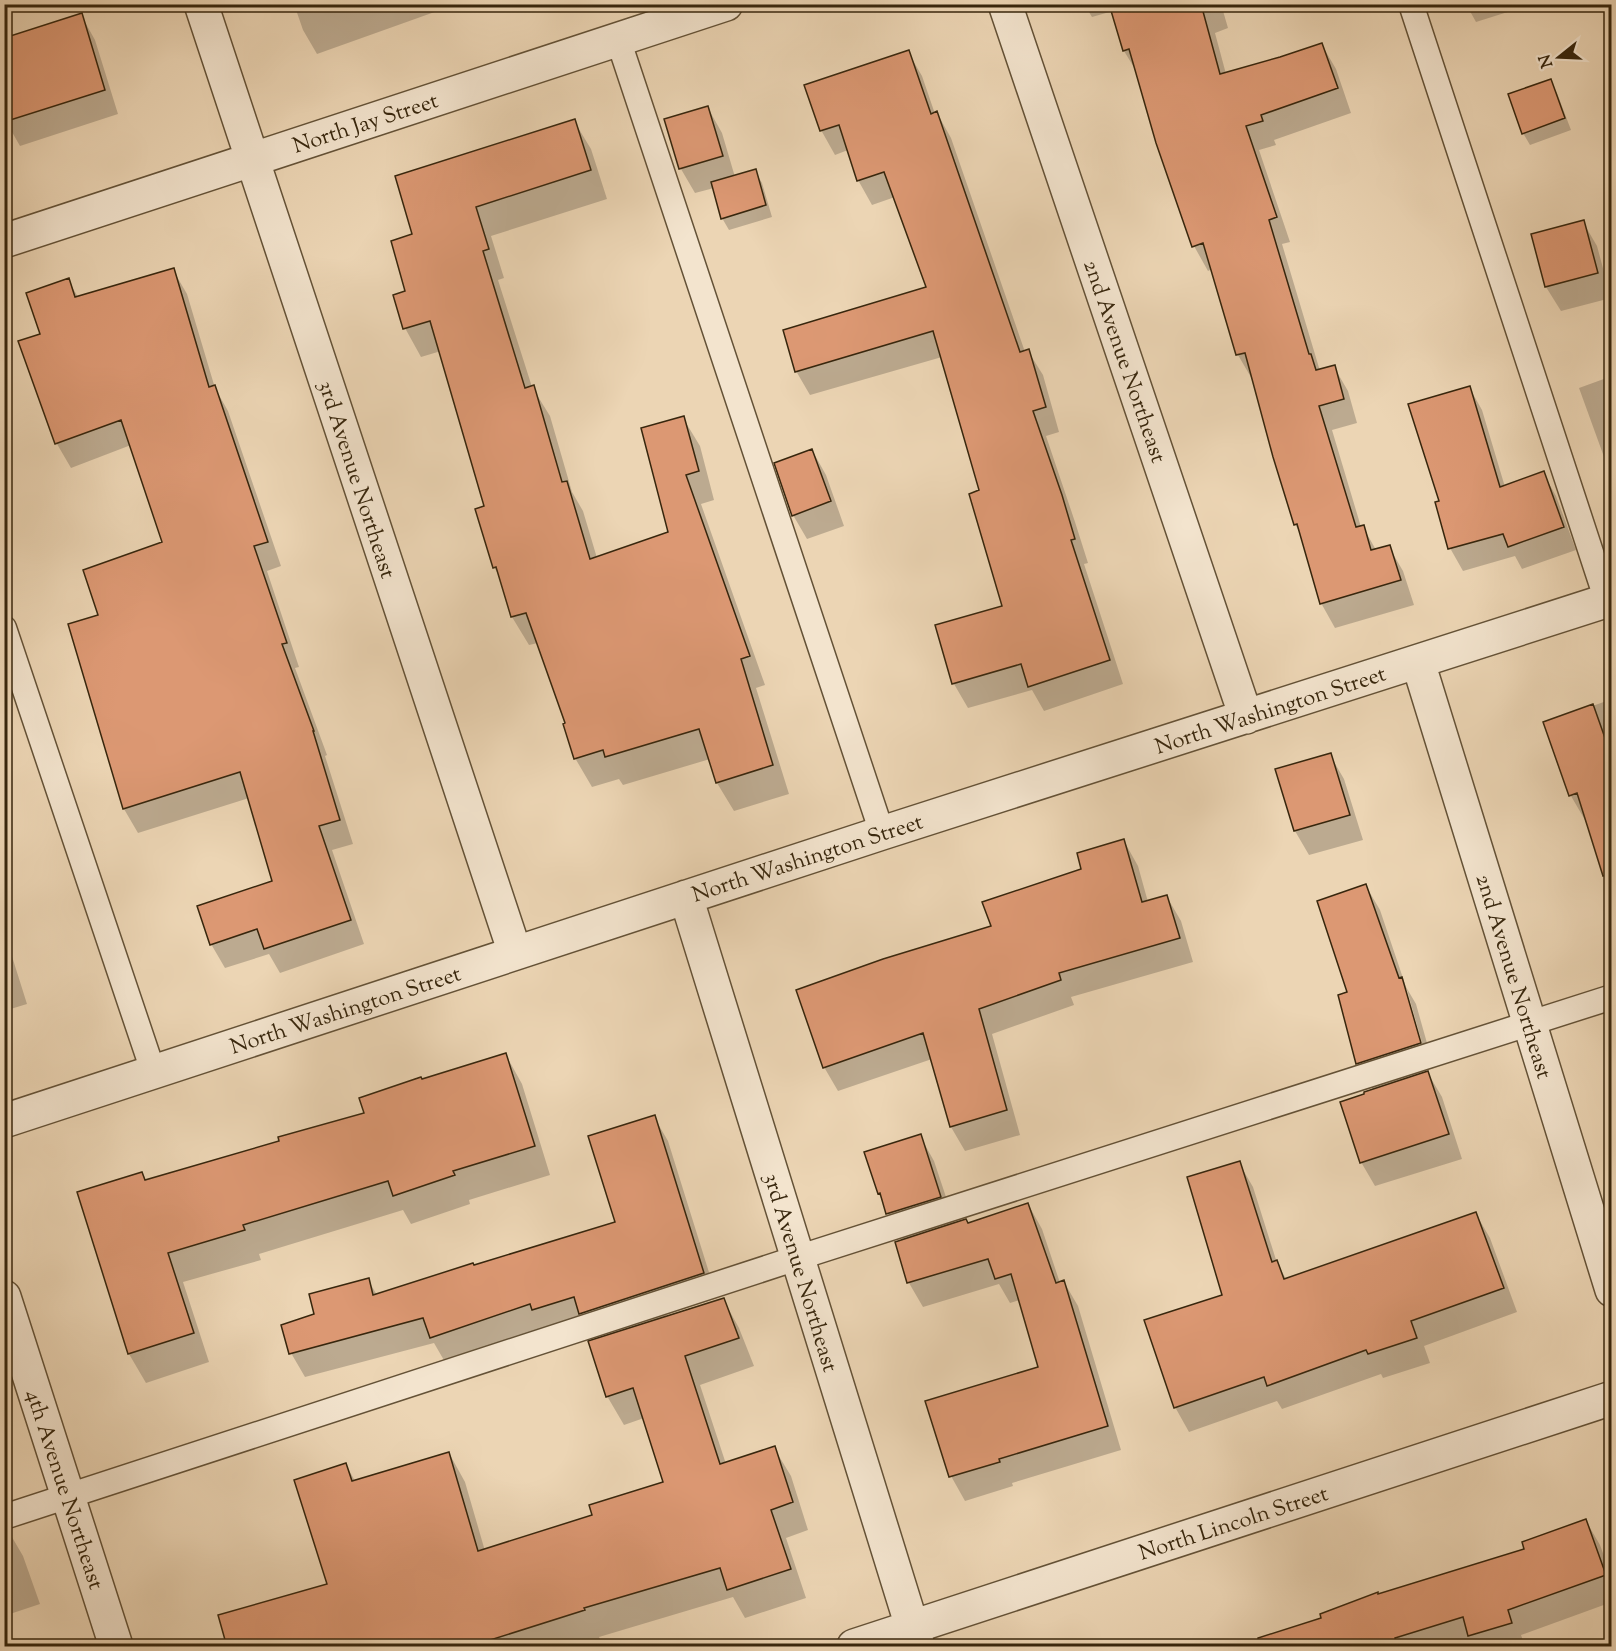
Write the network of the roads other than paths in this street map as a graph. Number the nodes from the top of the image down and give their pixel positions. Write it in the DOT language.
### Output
graph roads {
  1 [pos="201,4"];
  2 [pos="726,4"];
  3 [pos="1005,4"];
  4 [pos="1411,4"];
  5 [pos="618,39"];
  6 [pos="253,159"];
  7 [pos="4,241"];
  8 [pos="1609,600"];
  9 [pos="4,628"];
  10 [pos="1418,662"];
  11 [pos="1246,717"];
  12 [pos="882,833"];
  13 [pos="686,897"];
  14 [pos="515,953"];
  15 [pos="1611,997"];
  16 [pos="1530,1023"];
  17 [pos="153,1071"];
  18 [pos="4,1120"];
  19 [pos="797,1258"];
  20 [pos="1611,1290"];
  21 [pos="4,1297"];
  22 [pos="1611,1398"];
  23 [pos="68,1496"];
  24 [pos="4,1517"];
  25 [pos="916,1637"];
  26 [pos="116,1647"];
  27 [pos="854,1647"];
  1 -- 6 [label="street, 3rd Avenue Northeast"];
  2 -- 5 [label="street, North Jay Street"];
  3 -- 11 [label="street, 2nd Avenue Northeast"];
  4 -- 8 [label="lane"];
  5 -- 6 [label="street, North Jay Street"];
  5 -- 12 [label="lane"];
  6 -- 7 [label="street, North Jay Street"];
  6 -- 14 [label="street, 3rd Avenue Northeast"];
  8 -- 10 [label="street, North Washington Street"];
  9 -- 17 [label="lane"];
  10 -- 11 [label="street, North Washington Street"];
  10 -- 16 [label="street, 2nd Avenue Northeast"];
  11 -- 12 [label="street, North Washington Street"];
  12 -- 13 [label="street, North Washington Street"];
  13 -- 14 [label="street, North Washington Street"];
  13 -- 19 [label="street, 3rd Avenue Northeast"];
  14 -- 17 [label="street, North Washington Street"];
  15 -- 16 [label="lane"];
  16 -- 19 [label="lane"];
  16 -- 20 [label="street, 2nd Avenue Northeast"];
  17 -- 18 [label="street, North Washington Street"];
  19 -- 23 [label="lane"];
  19 -- 25 [label="street, 3rd Avenue Northeast"];
  21 -- 23 [label="street, 4th Avenue Northeast"];
  22 -- 25 [label="street, North Lincoln Street"];
  23 -- 24 [label="lane"];
  23 -- 26 [label="street, 4th Avenue Northeast"];
  25 -- 27 [label="street, North Lincoln Street"];
}
